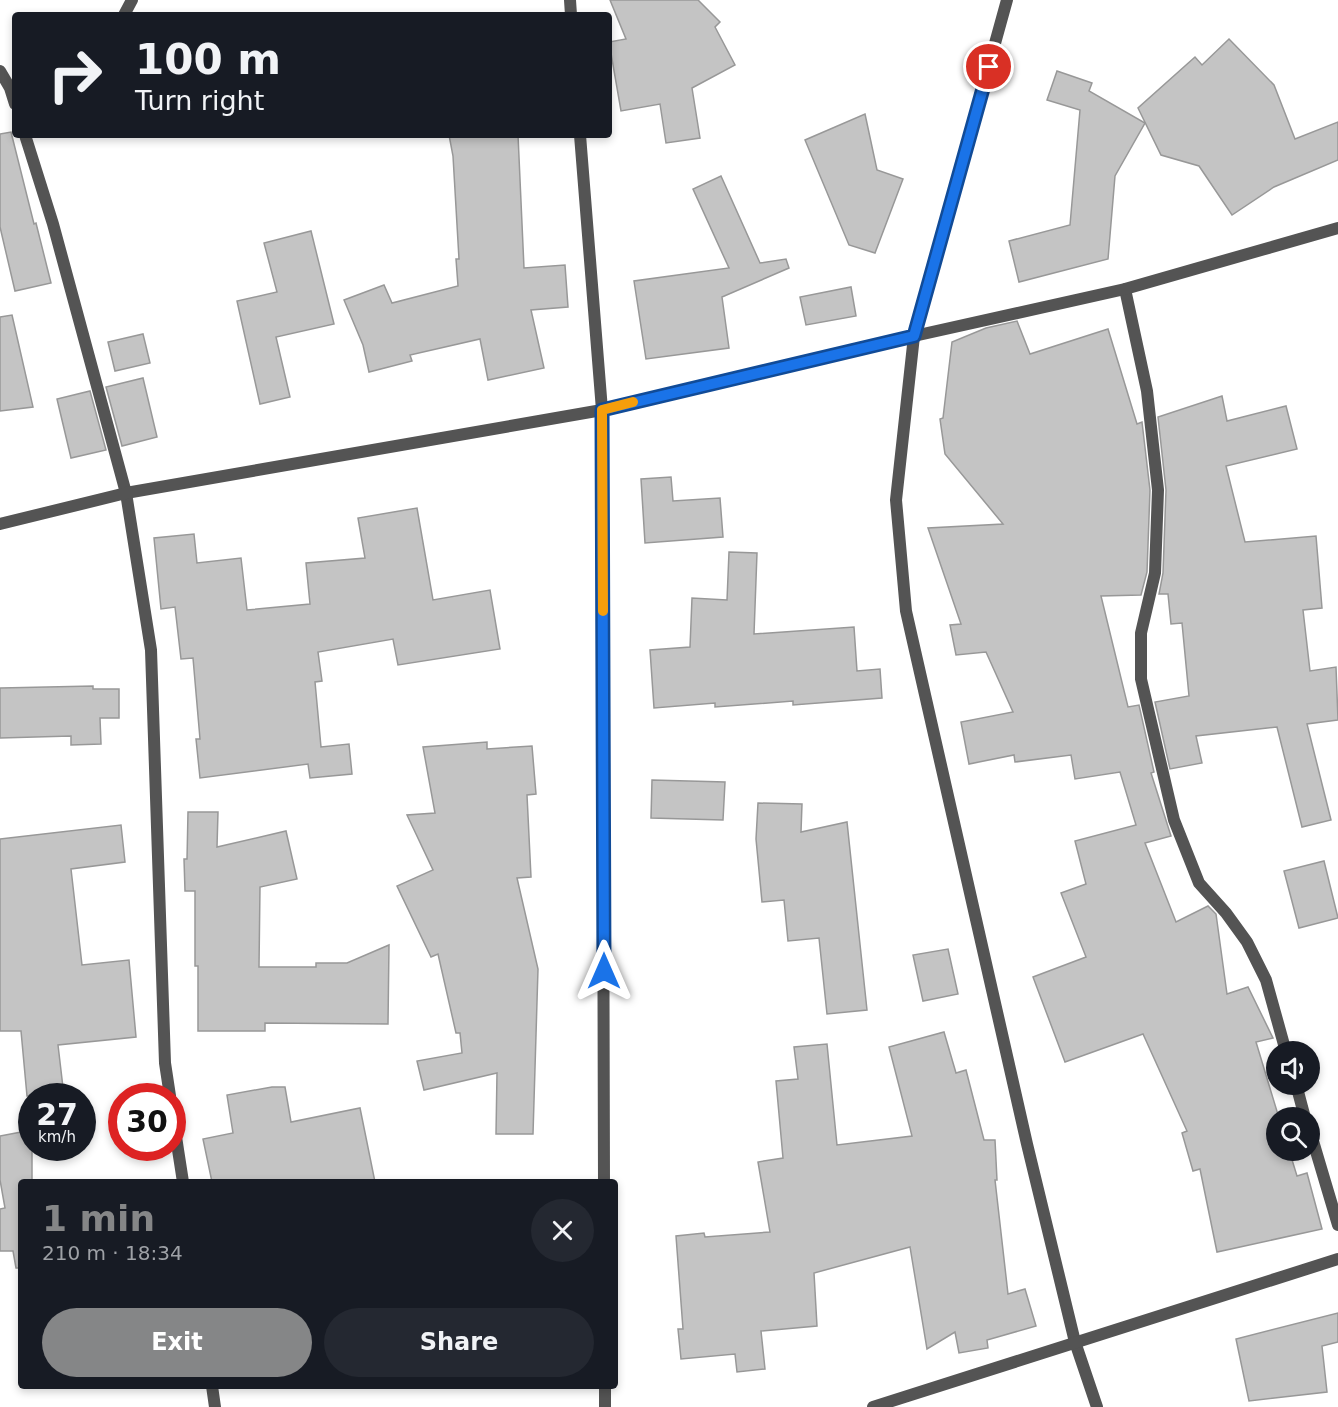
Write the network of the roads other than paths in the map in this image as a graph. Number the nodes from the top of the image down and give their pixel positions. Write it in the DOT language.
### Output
graph roads {
  1 [pos="1007,0"];
  2 [pos="0,71"];
  3 [pos="8,86"];
  4 [pos="26,138"];
  5 [pos="580,138"];
  6 [pos="1338,228"];
  7 [pos="1125,289"];
  8 [pos="914,336"];
  9 [pos="602,410"];
  10 [pos="126,493"];
  11 [pos="0,524"];
  12 [pos="1283,1041"];
  13 [pos="168,1083"];
  14 [pos="180,1161"];
  15 [pos="1319,1161"];
  16 [pos="183,1179"];
  17 [pos="604,1179"];
  18 [pos="1338,1225"];
  19 [pos="1338,1259"];
  20 [pos="1075,1342"];
  21 [pos="212,1389"];
  22 [pos="604,1389"];
  23 [pos="215,1407"];
  24 [pos="605,1407"];
  25 [pos="873,1407"];
  26 [pos="1097,1407"];
  1 -- 8 [label="street"];
  2 -- 3 [label="street"];
  4 -- 10 [label="street"];
  5 -- 9 [label="street"];
  6 -- 7 [label="street"];
  7 -- 8 [label="street"];
  7 -- 12 [label="street"];
  8 -- 9 [label="street"];
  8 -- 20 [label="street"];
  9 -- 10 [label="street"];
  9 -- 17 [label="street"];
  10 -- 11 [label="street"];
  10 -- 13 [label="street"];
  14 -- 16 [label="street"];
  15 -- 18 [label="street"];
  19 -- 20 [label="street"];
  20 -- 25 [label="street"];
  20 -- 26 [label="street"];
  21 -- 23 [label="street"];
  22 -- 24 [label="street"];
}
